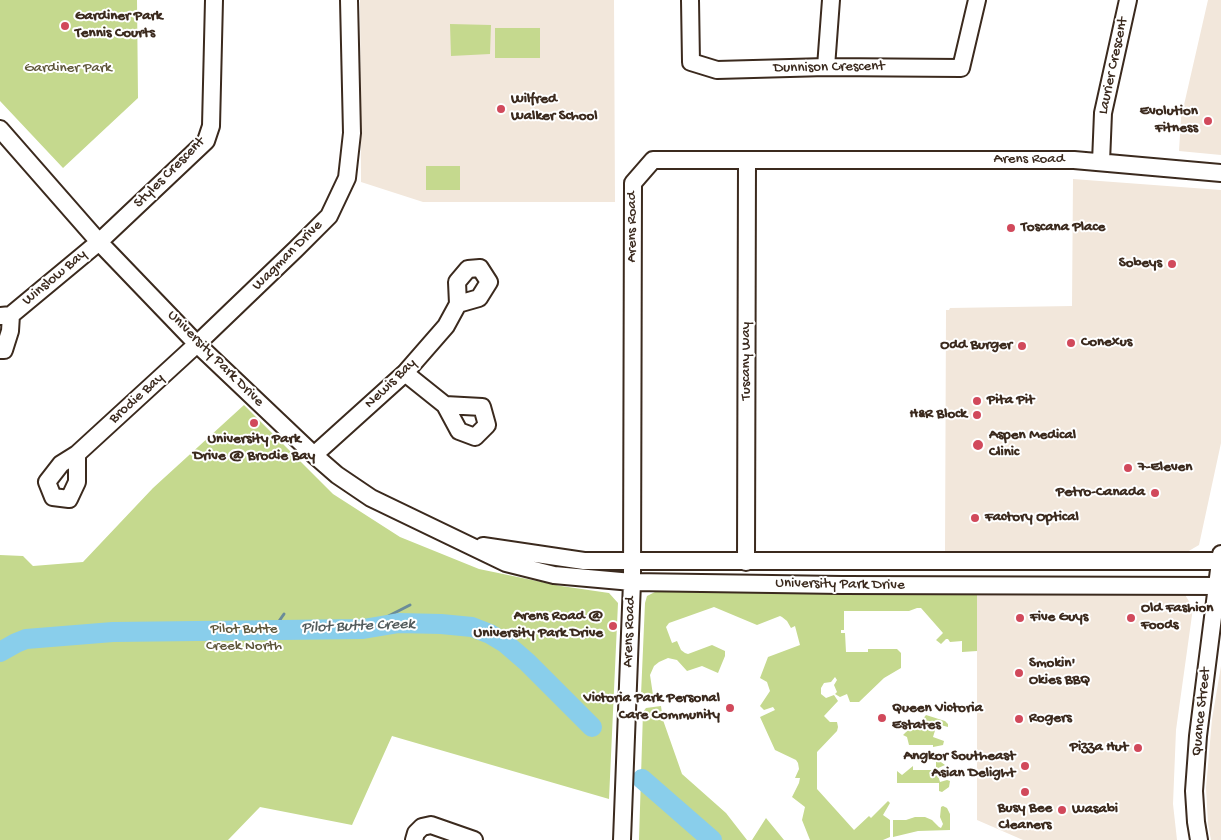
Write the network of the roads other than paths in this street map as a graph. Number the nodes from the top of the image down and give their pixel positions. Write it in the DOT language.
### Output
graph roads {
  1 [pos="214,0"];
  2 [pos="349,0"];
  3 [pos="690,0"];
  4 [pos="831,0"];
  5 [pos="977,0"];
  6 [pos="1128,0"];
  7 [pos="826,67"];
  8 [pos="0,131"];
  9 [pos="748,160"];
  10 [pos="1101,162"];
  11 [pos="1221,173"];
  12 [pos="99,242"];
  13 [pos="458,304"];
  14 [pos="5,316"];
  15 [pos="197,344"];
  16 [pos="0,350"];
  17 [pos="405,373"];
  18 [pos="445,405"];
  19 [pos="77,454"];
  20 [pos="314,455"];
  21 [pos="466,544"];
  22 [pos="1221,559"];
  23 [pos="1074,561"];
  24 [pos="632,562"];
  25 [pos="746,562"];
  26 [pos="632,582"];
  27 [pos="1057,586"];
  28 [pos="1219,586"];
  29 [pos="414,840"];
  30 [pos="474,840"];
  31 [pos="622,840"];
  32 [pos="1199,840"];
  1 -- 12 [label="street, Styles Crescent"];
  2 -- 15 [label="street, Wagman Drive"];
  3 -- 7 [label="street, Dunnison Crescent"];
  4 -- 7 [label="street"];
  5 -- 7 [label="street, Dunnison Crescent"];
  6 -- 10 [label="street, Laurier Crescent"];
  8 -- 12 [label="street, University Park Drive"];
  9 -- 10 [label="street, Arens Road"];
  9 -- 24 [label="street, Arens Road"];
  9 -- 25 [label="street, Tuscany Way"];
  10 -- 11 [label="street, Arens Road"];
  12 -- 14 [label="street, Winslow Bay"];
  12 -- 15 [label="street, University Park Drive"];
  13 -- 17 [label="street, Newis Bay"];
  14 -- 16 [label="street, Winslow Bay"];
  15 -- 19 [label="street, Brodie Bay"];
  15 -- 20 [label="street, University Park Drive"];
  17 -- 18 [label="street"];
  17 -- 20 [label="street, Newis Bay"];
  20 -- 21 [label="street, University Park Drive"];
  21 -- 24 [label="street, University Park Drive"];
  21 -- 26 [label="street, University Park Drive"];
  22 -- 23 [label="street, University Park Drive"];
  22 -- 28 [label="street, Quance Street"];
  23 -- 25 [label="street, University Park Drive"];
  23 -- 27 [label="street"];
  24 -- 25 [label="street, University Park Drive"];
  24 -- 26 [label="street, Arens Road"];
  26 -- 27 [label="street, University Park Drive"];
  26 -- 31 [label="street, Arens Road"];
  27 -- 28 [label="street, University Park Drive"];
  28 -- 32 [label="street, Quance Street"];
  29 -- 30 [label="street"];
}
